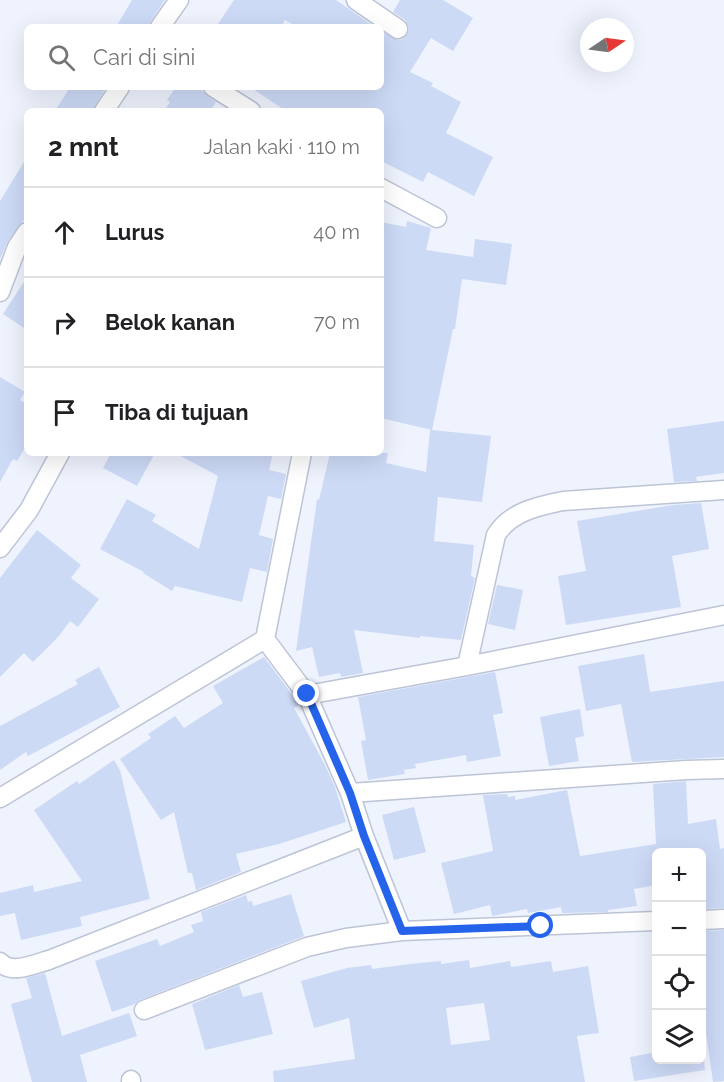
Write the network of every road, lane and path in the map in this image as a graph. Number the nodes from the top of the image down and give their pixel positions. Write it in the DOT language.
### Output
graph roads {
  1 [pos="179,0"];
  2 [pos="356,0"];
  3 [pos="162,24"];
  4 [pos="398,29"];
  5 [pos="118,90"];
  6 [pos="218,90"];
  7 [pos="106,108"];
  8 [pos="245,108"];
  9 [pos="384,190"];
  10 [pos="437,218"];
  11 [pos="24,236"];
  12 [pos="0,292"];
  13 [pos="58,456"];
  14 [pos="301,456"];
  15 [pos="724,490"];
  16 [pos="0,548"];
  17 [pos="724,615"];
  18 [pos="266,639"];
  19 [pos="467,666"];
  20 [pos="307,694"];
  21 [pos="724,769"];
  22 [pos="350,793"];
  23 [pos="0,798"];
  24 [pos="364,836"];
  25 [pos="724,919"];
  26 [pos="706,920"];
  27 [pos="652,921"];
  28 [pos="402,931"];
  29 [pos="0,962"];
  30 [pos="144,1010"];
  1 -- 3 [label="street"];
  2 -- 4 [label="street"];
  5 -- 7 [label="street"];
  6 -- 8 [label="street"];
  9 -- 10 [label="street"];
  11 -- 12 [label="street"];
  13 -- 16 [label="street"];
  14 -- 18 [label="street"];
  15 -- 19 [label="street"];
  17 -- 19 [label="street"];
  18 -- 20 [label="street"];
  18 -- 23 [label="street"];
  19 -- 20 [label="street"];
  20 -- 22 [label="street"];
  21 -- 22 [label="street"];
  22 -- 24 [label="street"];
  24 -- 28 [label="street"];
  24 -- 29 [label="street"];
  25 -- 26 [label="street"];
  27 -- 28 [label="street"];
  28 -- 30 [label="street"];
}
